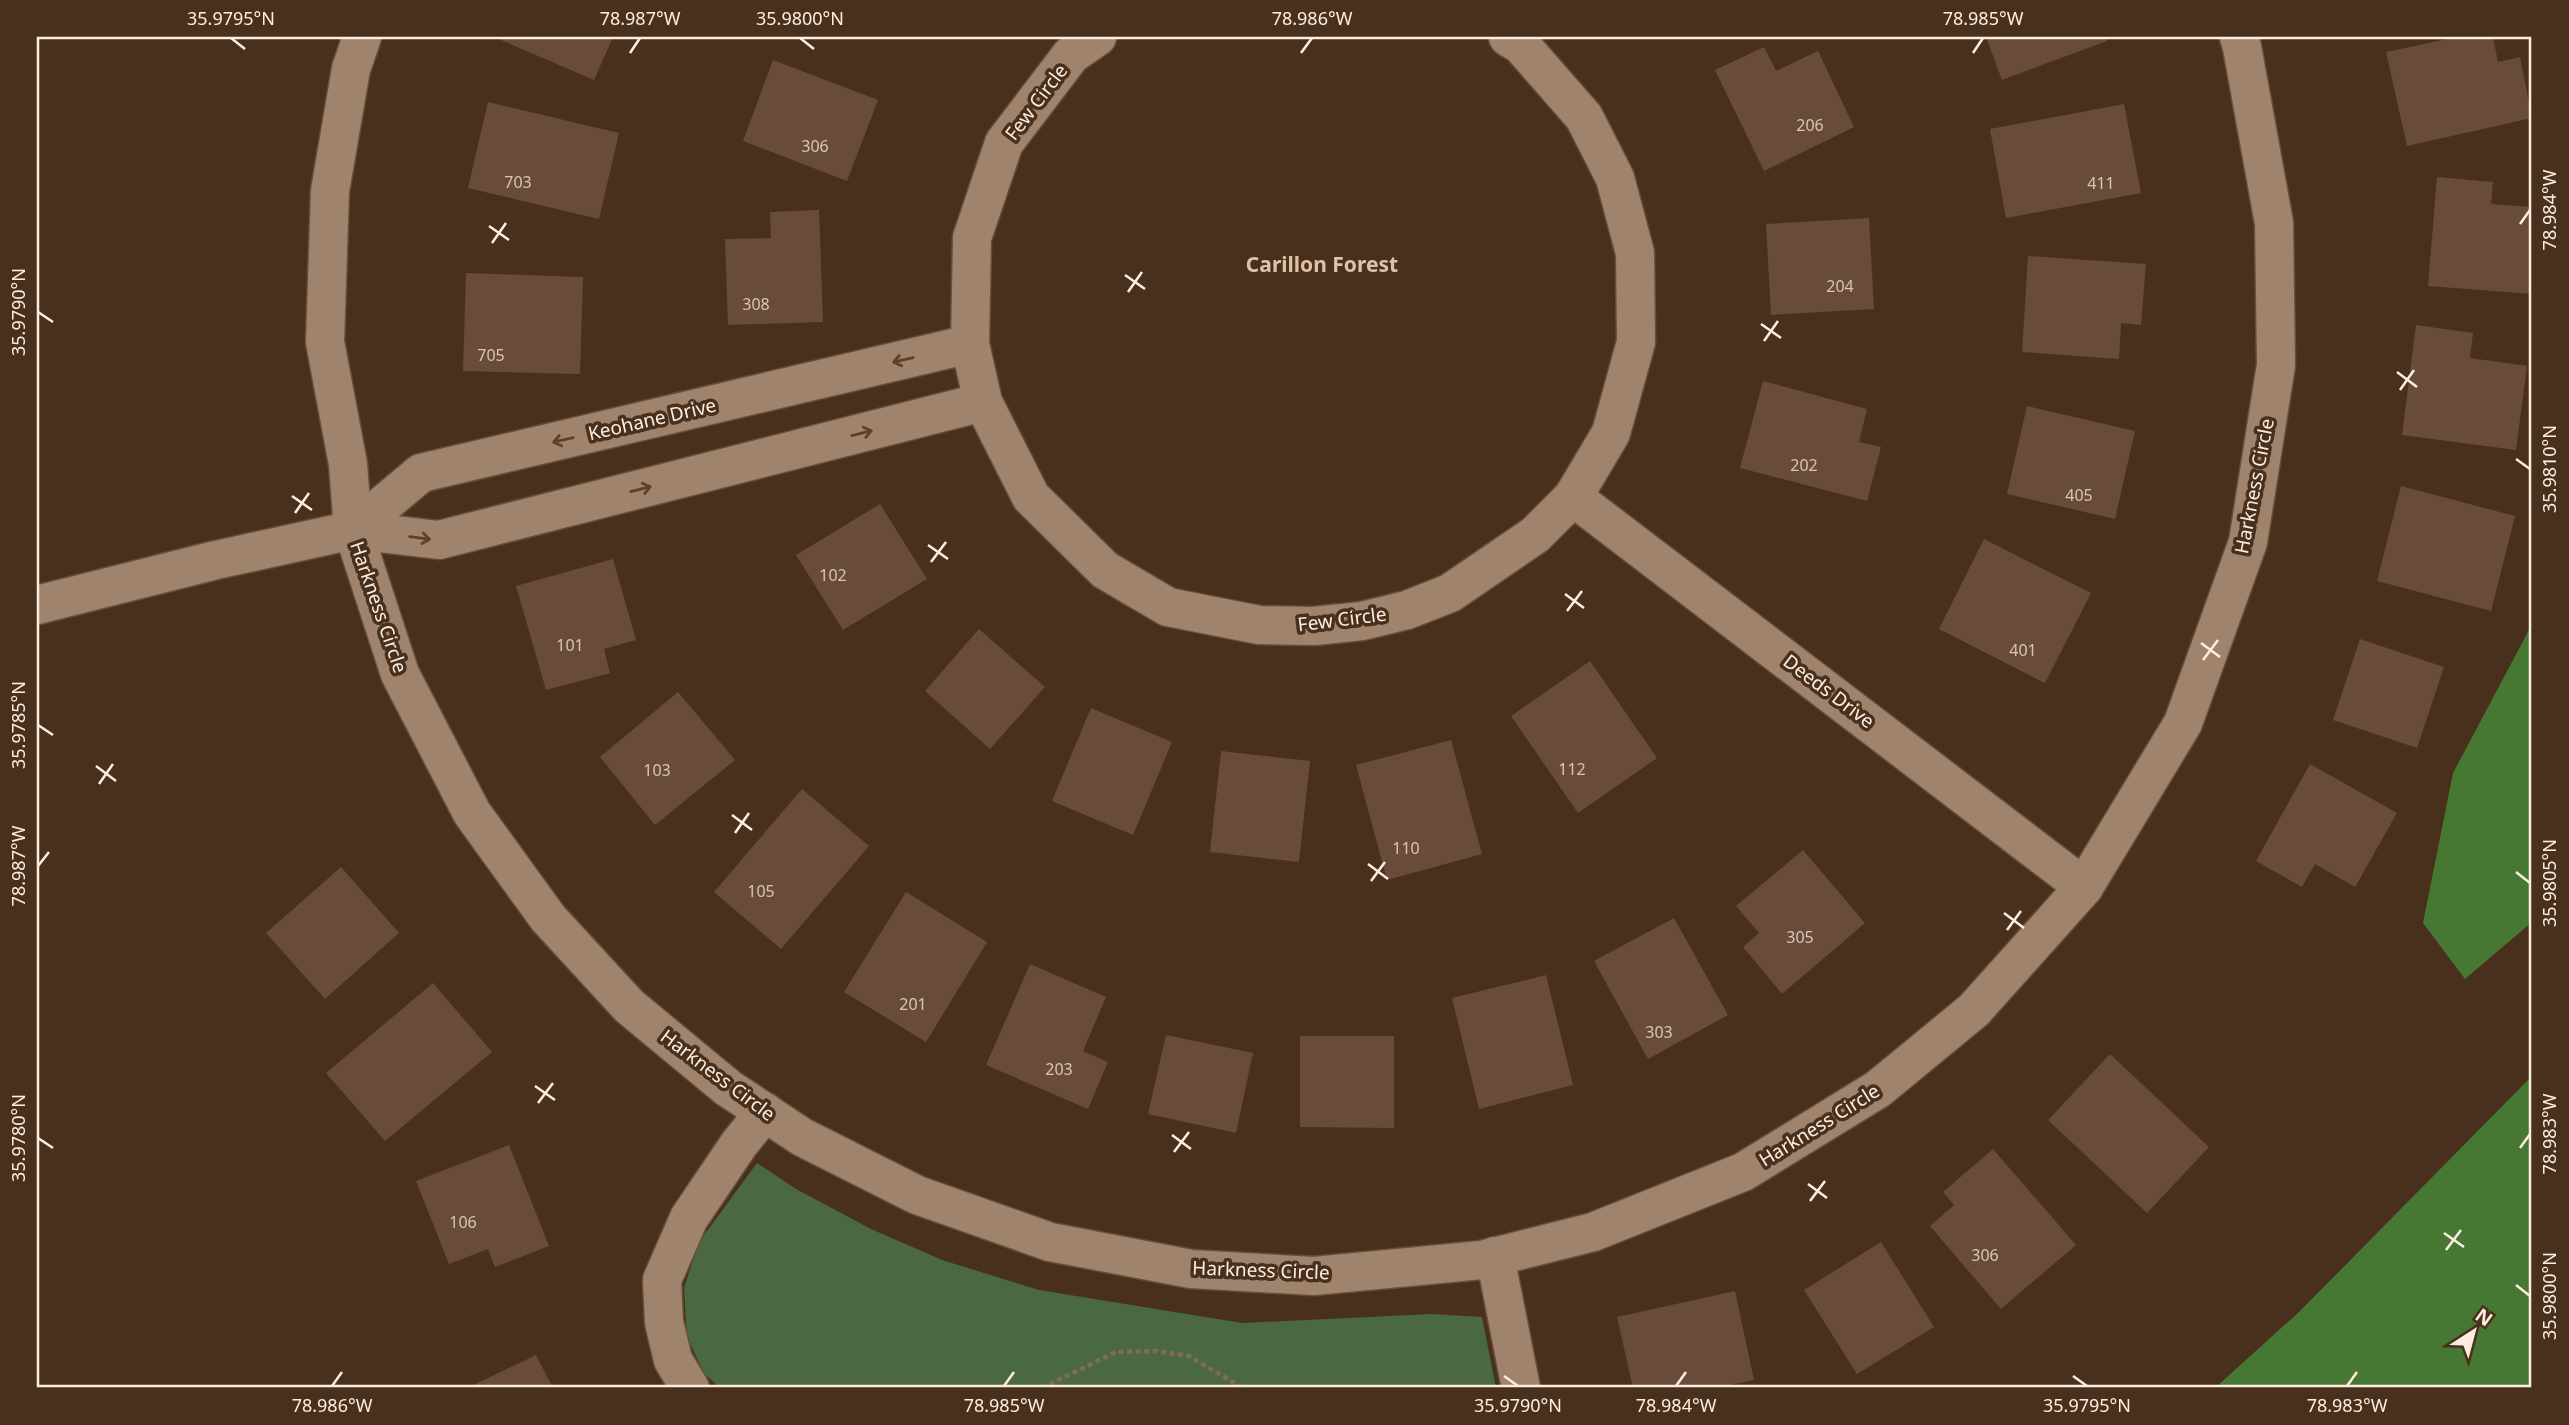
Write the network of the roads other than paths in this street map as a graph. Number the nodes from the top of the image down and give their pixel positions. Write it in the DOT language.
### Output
graph roads {
  1 [pos="362,37"];
  2 [pos="1097,37"];
  3 [pos="1508,37"];
  4 [pos="2239,37"];
  5 [pos="970,344"];
  6 [pos="983,402"];
  7 [pos="1573,497"];
  8 [pos="353,530"];
  9 [pos="37,605"];
  10 [pos="2084,887"];
  11 [pos="765,1112"];
  12 [pos="1495,1256"];
  13 [pos="691,1388"];
  14 [pos="1521,1388"];
  1 -- 8 [label="street, Harkness Circle"];
  2 -- 5 [label="street, Few Circle"];
  3 -- 7 [label="street, Few Circle"];
  4 -- 10 [label="street, Harkness Circle"];
  5 -- 6 [label="street, Few Circle"];
  5 -- 8 [label="street, Keohane Drive, one-way"];
  6 -- 7 [label="street, Few Circle"];
  8 -- 6 [label="street, Keohane Drive, one-way"];
  7 -- 10 [label="street, Deeds Drive"];
  8 -- 9 [label="street, Keohane Drive"];
  8 -- 11 [label="street, Harkness Circle"];
  10 -- 12 [label="street, Harkness Circle"];
  11 -- 12 [label="street, Harkness Circle"];
  11 -- 13 [label="street"];
  12 -- 14 [label="street"];
}
